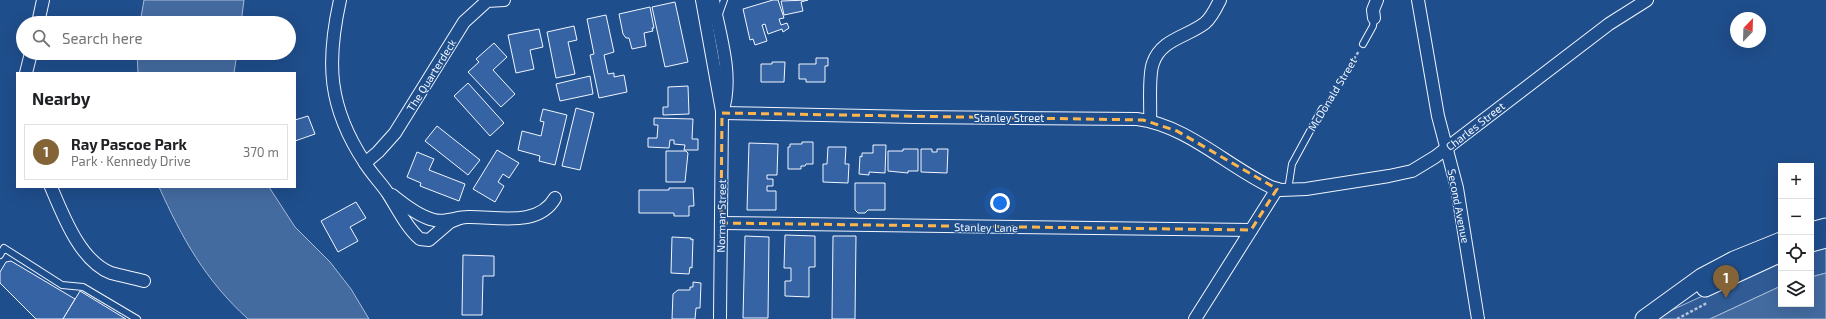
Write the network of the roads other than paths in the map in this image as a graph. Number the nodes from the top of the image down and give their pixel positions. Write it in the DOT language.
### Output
graph roads {
  1 [pos="43,0"];
  2 [pos="340,0"];
  3 [pos="504,0"];
  4 [pos="702,0"];
  5 [pos="713,0"];
  6 [pos="724,0"];
  7 [pos="1220,0"];
  8 [pos="1376,0"];
  9 [pos="1418,0"];
  10 [pos="1647,0"];
  11 [pos="486,1"];
  12 [pos="40,16"];
  13 [pos="1374,18"];
  14 [pos="717,22"];
  15 [pos="1363,44"];
  16 [pos="29,60"];
  17 [pos="26,72"];
  18 [pos="1322,110"];
  19 [pos="722,113"];
  20 [pos="1150,121"];
  21 [pos="1447,148"];
  22 [pos="365,163"];
  23 [pos="381,185"];
  24 [pos="51,188"];
  25 [pos="1283,189"];
  26 [pos="555,198"];
  27 [pos="460,218"];
  28 [pos="721,223"];
  29 [pos="1826,227"];
  30 [pos="1251,230"];
  31 [pos="1814,230"];
  32 [pos="1826,239"];
  33 [pos="1778,242"];
  34 [pos="1814,242"];
  35 [pos="2,247"];
  36 [pos="0,255"];
  37 [pos="1778,255"];
  38 [pos="144,281"];
  39 [pos="1651,314"];
  40 [pos="137,319"];
  41 [pos="720,319"];
  42 [pos="1195,319"];
  43 [pos="1478,319"];
  1 -- 12 [label="street"];
  2 -- 22 [label="street"];
  3 -- 11 [label="street, The Quarterdeck"];
  4 -- 19 [label="street, Norman Street"];
  5 -- 14 [label="street, Norman Street"];
  6 -- 14 [label="lane"];
  7 -- 20 [label="street"];
  8 -- 13 [label="street"];
  9 -- 21 [label="street, Second Avenue"];
  10 -- 21 [label="street, Charles Street"];
  11 -- 22 [label="street, The Quarterdeck"];
  13 -- 15 [label="lane"];
  14 -- 19 [label="street, Norman Street"];
  16 -- 17 [label="street"];
  18 -- 25 [label="lane, McDonald Street"];
  19 -- 20 [label="street, Stanley Street"];
  19 -- 28 [label="street, Norman Street"];
  20 -- 25 [label="street, Stanley Street"];
  21 -- 25 [label="street, Charles Street"];
  21 -- 43 [label="street, Second Avenue"];
  22 -- 23 [label="street"];
  23 -- 27 [label="street"];
  23 -- 27 [label="street"];
  24 -- 38 [label="street"];
  25 -- 30 [label="street, McDonald Street"];
  26 -- 27 [label="street"];
  28 -- 30 [label="street, Stanley Lane"];
  28 -- 41 [label="street, Norman Street"];
  29 -- 31 [label="street"];
  30 -- 42 [label="street, McDonald Street"];
  32 -- 34 [label="street"];
  33 -- 39 [label="street"];
  35 -- 36 [label="lane"];
  35 -- 40 [label="lane"];
  37 -- 39 [label="street"];
}
